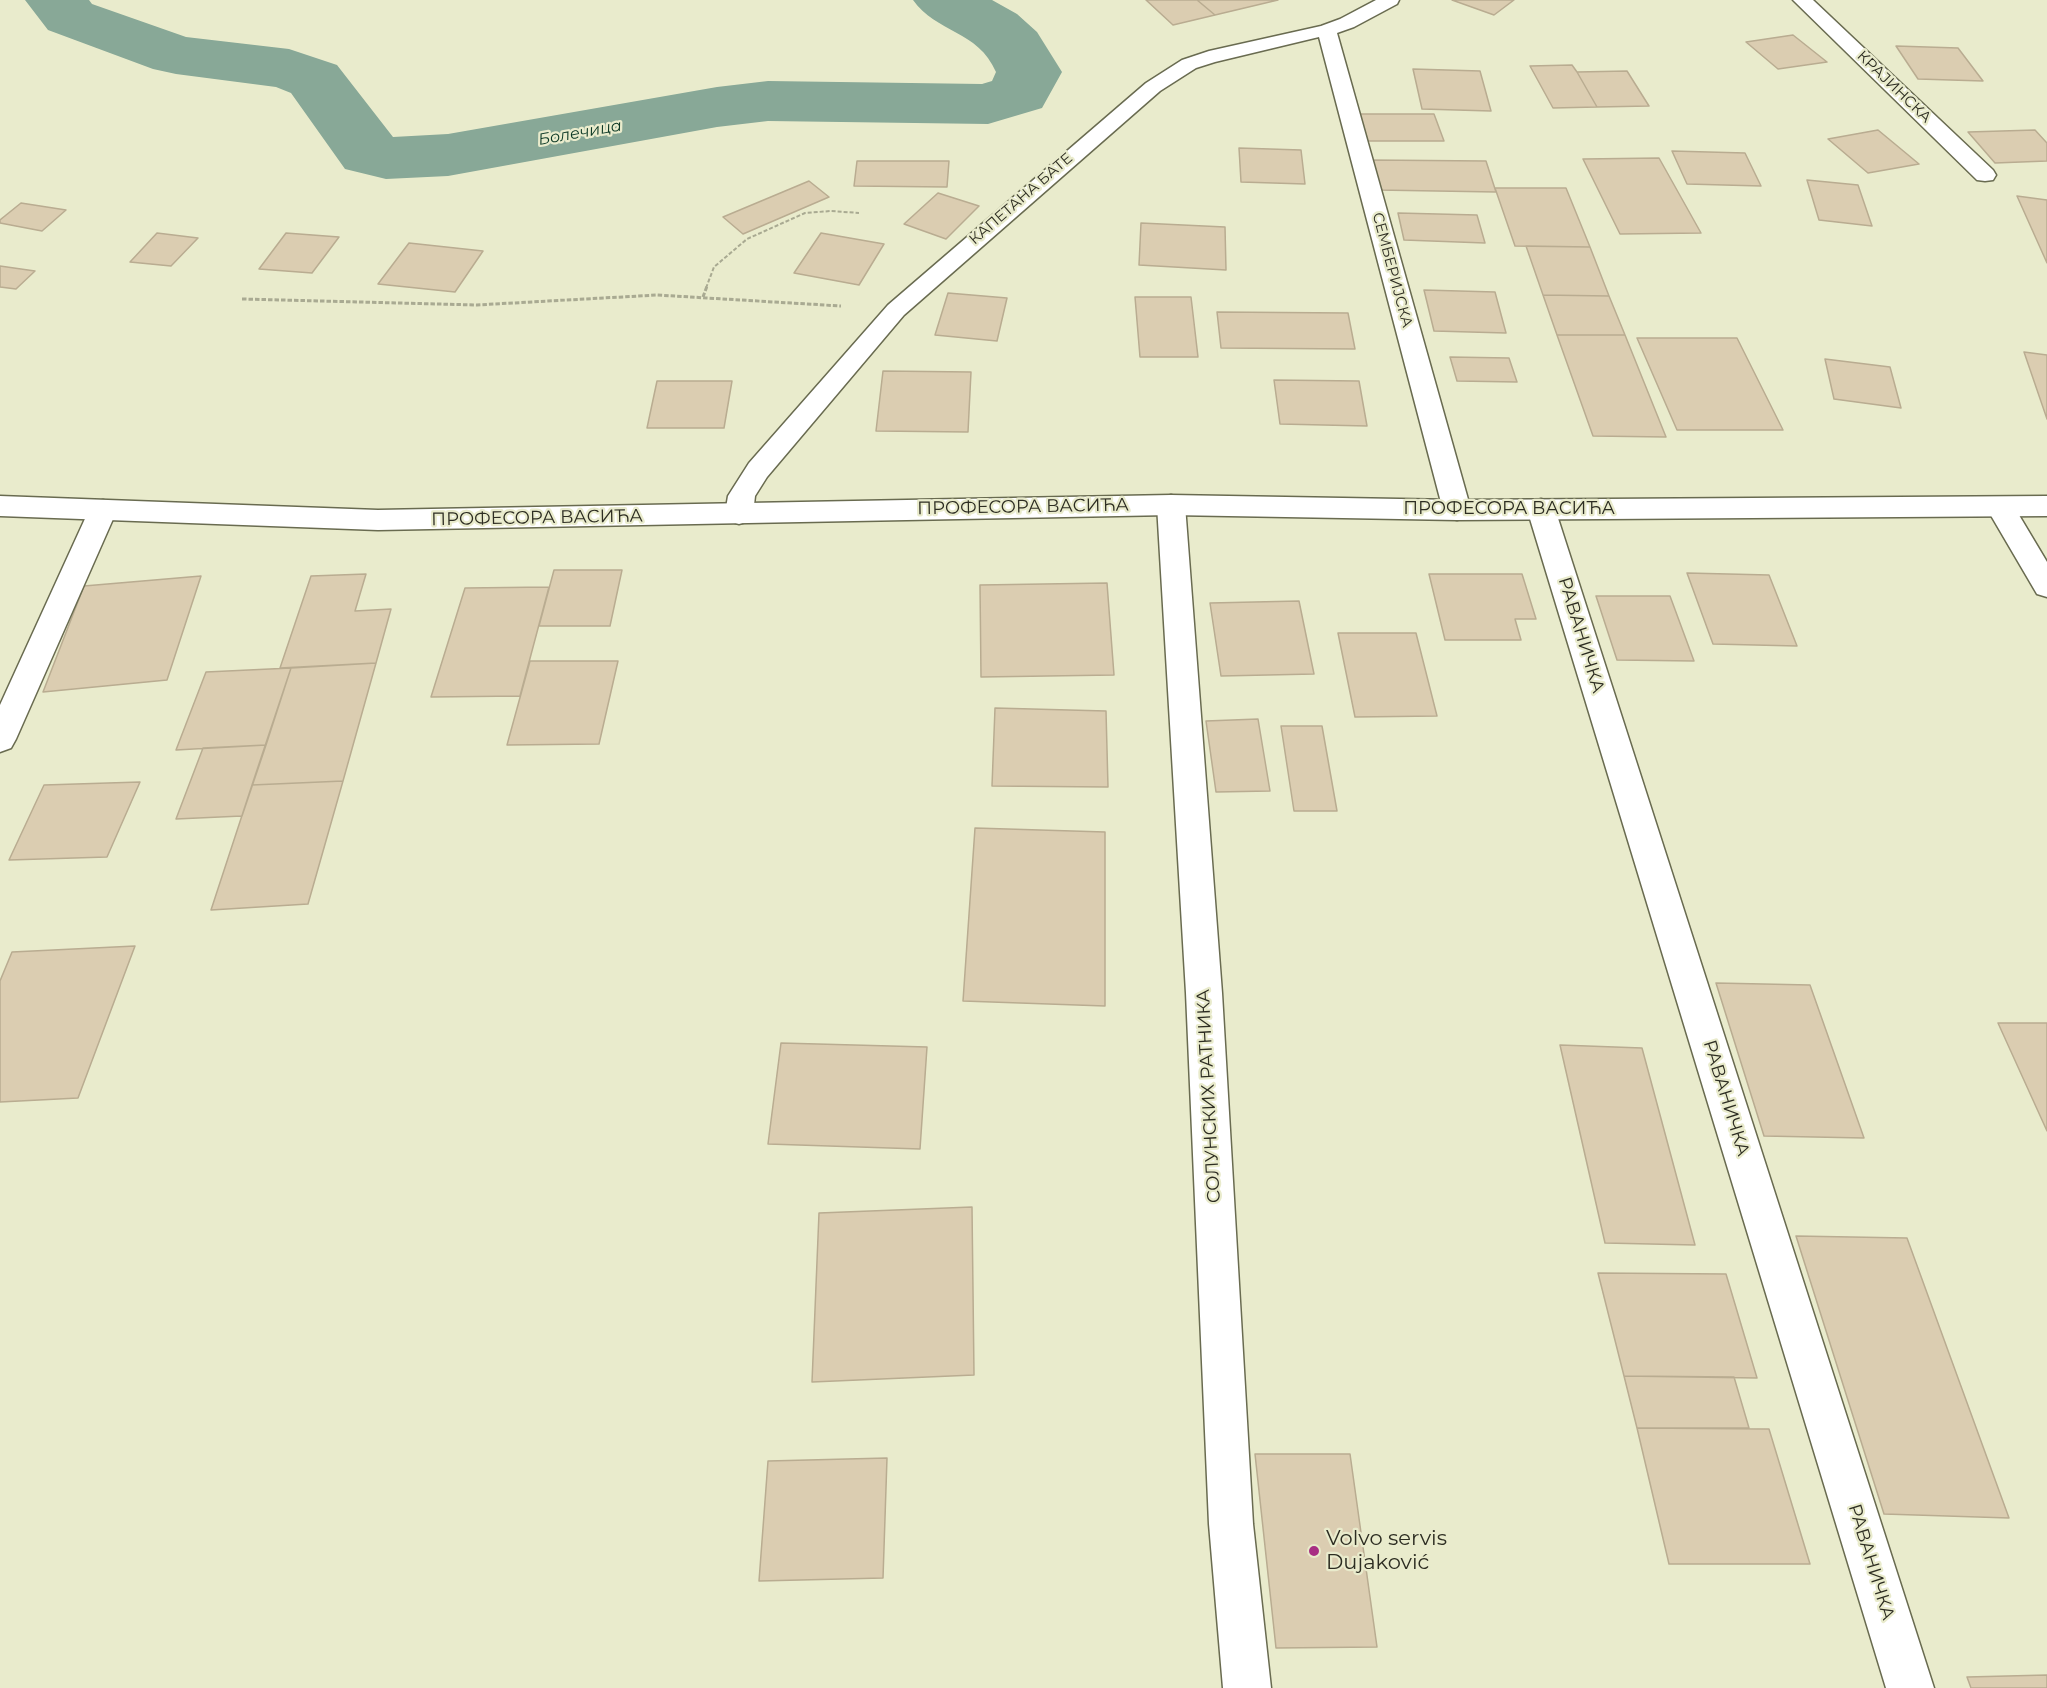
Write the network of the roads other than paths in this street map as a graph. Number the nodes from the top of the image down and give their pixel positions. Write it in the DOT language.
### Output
graph roads {
  1 [pos="1390,0"];
  2 [pos="1802,0"];
  3 [pos="1327,30"];
  4 [pos="1985,175"];
  5 [pos="1171,505"];
  6 [pos="0,506"];
  7 [pos="2000,507"];
  8 [pos="2047,507"];
  9 [pos="1541,509"];
  10 [pos="103,510"];
  11 [pos="1457,510"];
  12 [pos="739,514"];
  13 [pos="2047,586"];
  14 [pos="0,739"];
  15 [pos="1247,1688"];
  16 [pos="1911,1688"];
  1 -- 3 [label="street, КАПЕТАНА БАТЕ"];
  2 -- 4 [label="street, КРАЈИНСКА"];
  3 -- 11 [label="street, СЕМБЕРИЈСКА"];
  3 -- 12 [label="street, КАПЕТАНА БАТЕ"];
  5 -- 11 [label="street, ПРОФЕСОРА ВАСИЋА"];
  5 -- 12 [label="street, ПРОФЕСОРА ВАСИЋА"];
  5 -- 15 [label="street, СОЛУНСКИХ РАТНИКА"];
  6 -- 10 [label="street, ПРОФЕСОРА ВАСИЋА"];
  7 -- 8 [label="street, ПРОФЕСОРА ВАСИЋА"];
  7 -- 9 [label="street, ПРОФЕСОРА ВАСИЋА"];
  7 -- 13 [label="street"];
  9 -- 11 [label="street, ПРОФЕСОРА ВАСИЋА"];
  9 -- 16 [label="street, РАВАНИЧКА"];
  10 -- 12 [label="street, ПРОФЕСОРА ВАСИЋА"];
  10 -- 14 [label="street"];
}
